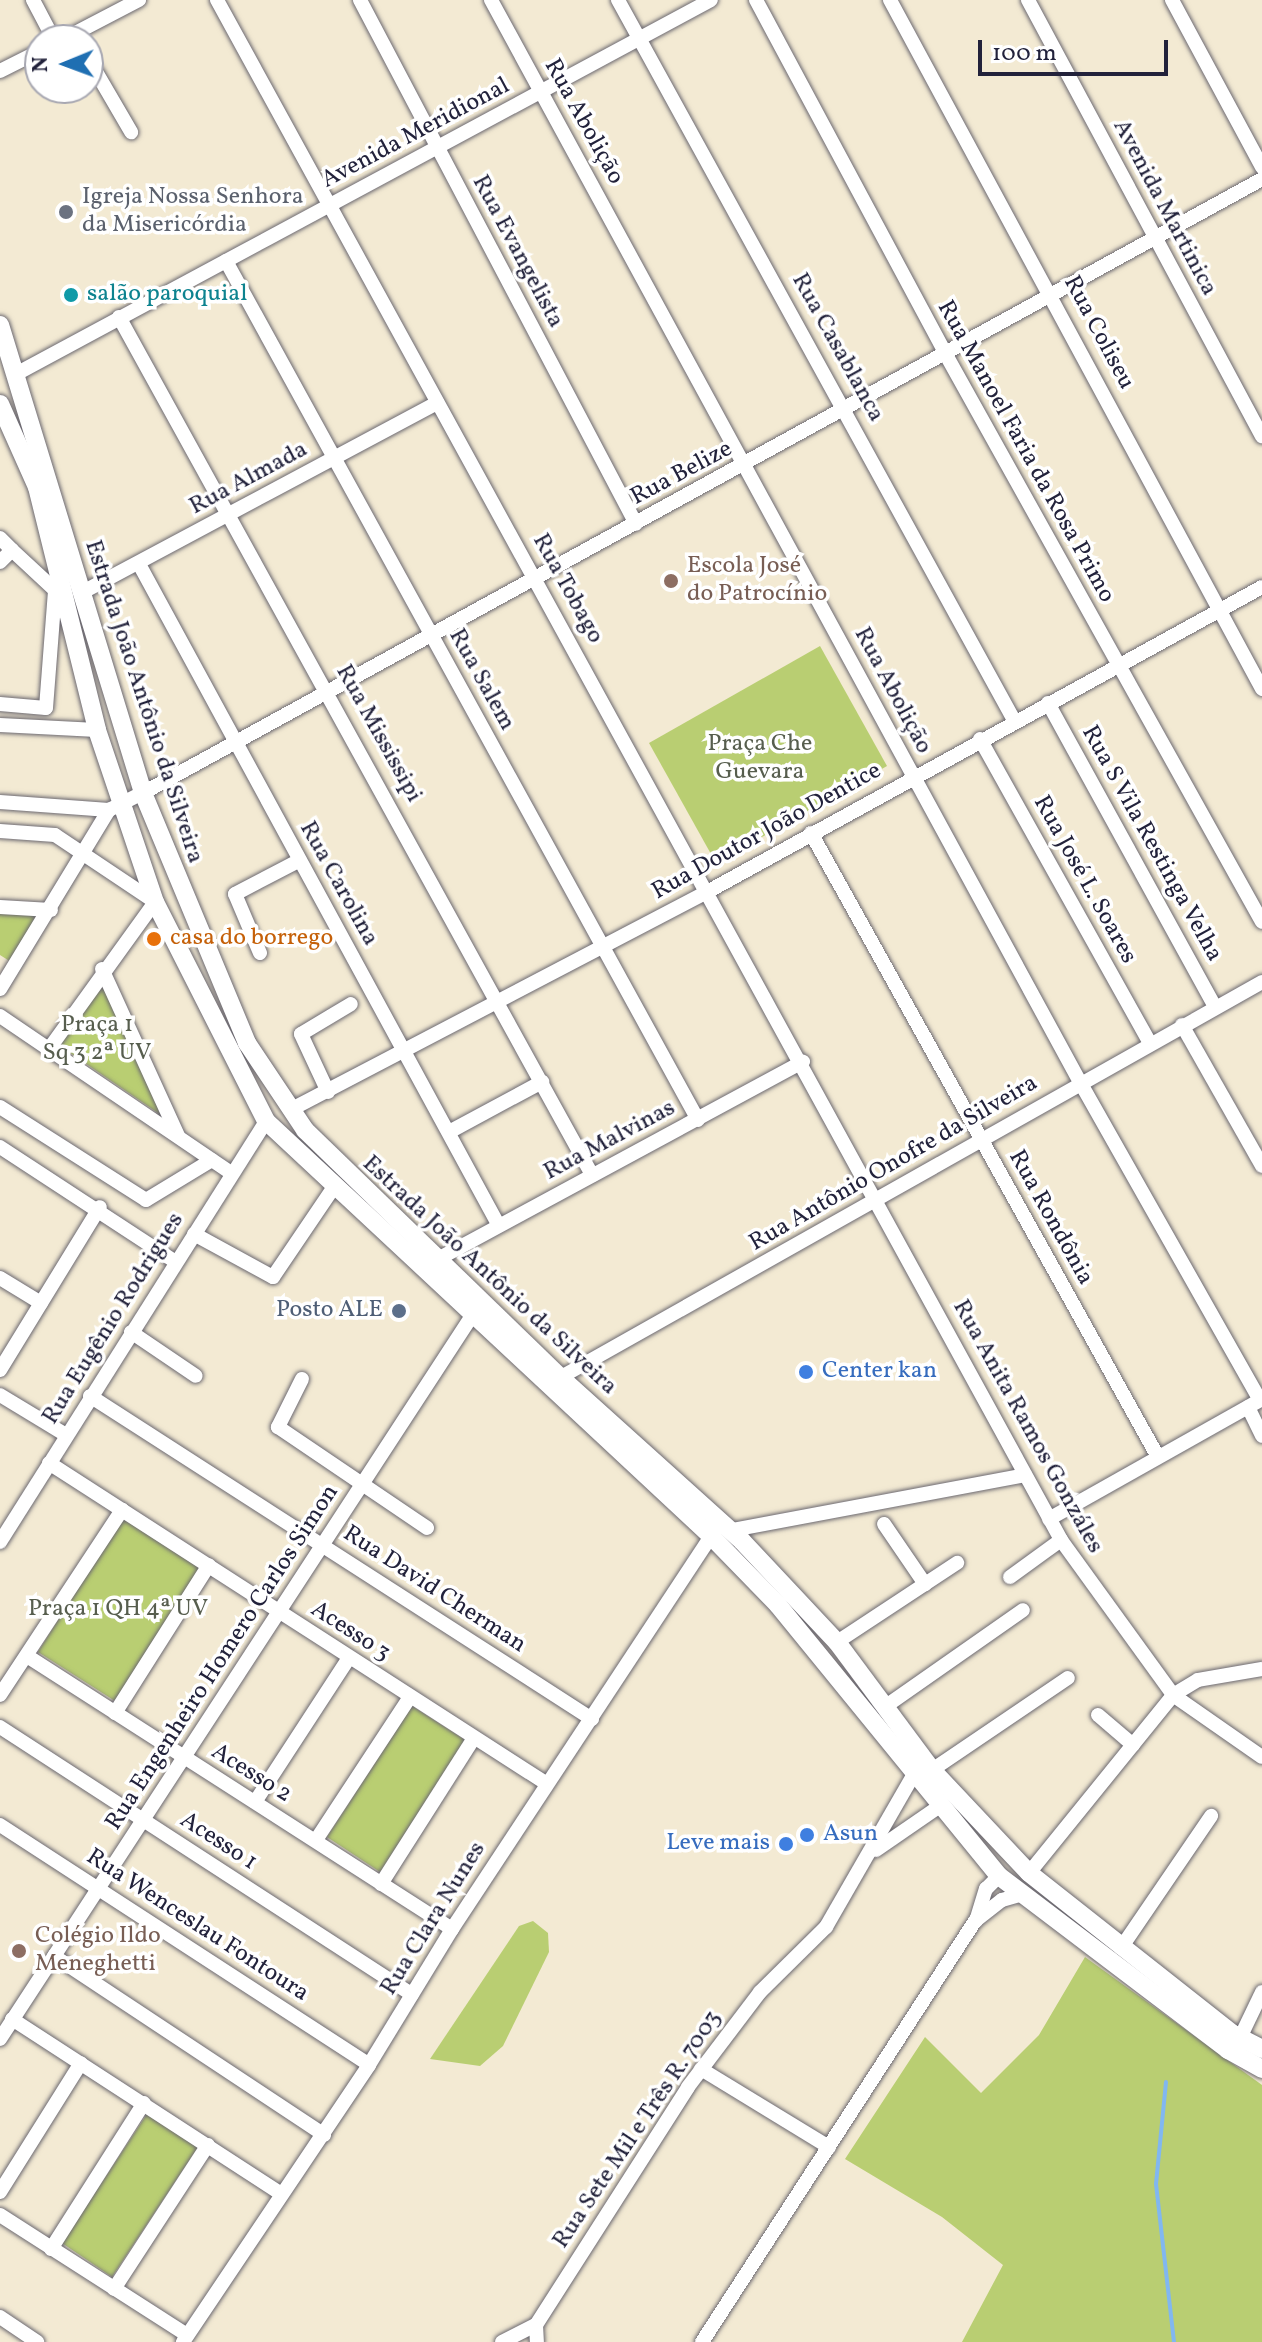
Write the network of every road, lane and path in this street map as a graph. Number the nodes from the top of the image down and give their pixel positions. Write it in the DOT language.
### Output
graph roads {
  1 [pos="33,0"];
  2 [pos="139,0"];
  3 [pos="217,0"];
  4 [pos="360,0"];
  5 [pos="491,0"];
  6 [pos="618,0"];
  7 [pos="711,0"];
  8 [pos="756,0"];
  9 [pos="890,0"];
  10 [pos="1028,0"];
  11 [pos="1172,0"];
  12 [pos="46,24"];
  13 [pos="96,24"];
  14 [pos="639,39"];
  15 [pos="24,59"];
  16 [pos="0,71"];
  17 [pos="104,86"];
  18 [pos="541,91"];
  19 [pos="131,132"];
  20 [pos="436,146"];
  21 [pos="1262,167"];
  22 [pos="1262,179"];
  23 [pos="331,205"];
  24 [pos="1156,238"];
  25 [pos="226,261"];
  26 [pos="1053,295"];
  27 [pos="119,317"];
  28 [pos="0,325"];
  29 [pos="945,353"];
  30 [pos="16,374"];
  31 [pos="437,403"];
  32 [pos="1,406"];
  33 [pos="846,409"];
  34 [pos="0,434"];
  35 [pos="1262,436"];
  36 [pos="19,449"];
  37 [pos="336,459"];
  38 [pos="746,465"];
  39 [pos="230,513"];
  40 [pos="636,524"];
  41 [pos="0,538"];
  42 [pos="12,550"];
  43 [pos="0,562"];
  44 [pos="139,564"];
  45 [pos="537,578"];
  46 [pos="1262,587"];
  47 [pos="66,590"];
  48 [pos="1219,610"];
  49 [pos="430,634"];
  50 [pos="1117,666"];
  51 [pos="328,688"];
  52 [pos="1262,689"];
  53 [pos="1048,703"];
  54 [pos="0,704"];
  55 [pos="1014,720"];
  56 [pos="0,725"];
  57 [pos="97,730"];
  58 [pos="980,739"];
  59 [pos="234,742"];
  60 [pos="913,777"];
  61 [pos="143,793"];
  62 [pos="0,802"];
  63 [pos="119,812"];
  64 [pos="0,831"];
  65 [pos="811,833"];
  66 [pos="85,852"];
  67 [pos="300,860"];
  68 [pos="178,885"];
  69 [pos="707,892"];
  70 [pos="155,902"];
  71 [pos="0,907"];
  72 [pos="51,910"];
  73 [pos="1262,922"];
  74 [pos="601,947"];
  75 [pos="260,953"];
  76 [pos="6,966"];
  77 [pos="102,969"];
  78 [pos="1262,982"];
  79 [pos="0,989"];
  80 [pos="497,1000"];
  81 [pos="351,1004"];
  82 [pos="1215,1007"];
  83 [pos="0,1016"];
  84 [pos="1182,1025"];
  85 [pos="1150,1043"];
  86 [pos="404,1048"];
  87 [pos="49,1049"];
  88 [pos="803,1062"];
  89 [pos="268,1078"];
  90 [pos="542,1082"];
  91 [pos="1080,1082"];
  92 [pos="328,1092"];
  93 [pos="0,1107"];
  94 [pos="290,1110"];
  95 [pos="698,1120"];
  96 [pos="266,1121"];
  97 [pos="449,1132"];
  98 [pos="178,1136"];
  99 [pos="981,1141"];
  100 [pos="0,1147"];
  101 [pos="212,1160"];
  102 [pos="1262,1166"];
  103 [pos="231,1173"];
  104 [pos="592,1175"];
  105 [pos="334,1187"];
  106 [pos="878,1201"];
  107 [pos="100,1207"];
  108 [pos="498,1224"];
  109 [pos="194,1234"];
  110 [pos="404,1240"];
  111 [pos="438,1259"];
  112 [pos="176,1262"];
  113 [pos="0,1278"];
  114 [pos="449,1281"];
  115 [pos="41,1303"];
  116 [pos="477,1308"];
  117 [pos="131,1332"];
  118 [pos="1,1365"];
  119 [pos="196,1376"];
  120 [pos="302,1379"];
  121 [pos="554,1381"];
  122 [pos="0,1395"];
  123 [pos="90,1396"];
  124 [pos="1257,1402"];
  125 [pos="66,1435"];
  126 [pos="1262,1436"];
  127 [pos="1158,1457"];
  128 [pos="49,1463"];
  129 [pos="1025,1475"];
  130 [pos="364,1483"];
  131 [pos="122,1510"];
  132 [pos="1049,1519"];
  133 [pos="884,1524"];
  134 [pos="727,1525"];
  135 [pos="427,1528"];
  136 [pos="710,1535"];
  137 [pos="1061,1540"];
  138 [pos="0,1542"];
  139 [pos="322,1544"];
  140 [pos="957,1563"];
  141 [pos="209,1565"];
  142 [pos="1010,1577"];
  143 [pos="925,1584"];
  144 [pos="1023,1610"];
  145 [pos="279,1611"];
  146 [pos="837,1642"];
  147 [pos="27,1656"];
  148 [pos="349,1658"];
  149 [pos="1262,1669"];
  150 [pos="1068,1678"];
  151 [pos="0,1695"];
  152 [pos="1173,1695"];
  153 [pos="410,1697"];
  154 [pos="886,1706"];
  155 [pos="115,1713"];
  156 [pos="1098,1715"];
  157 [pos="592,1719"];
  158 [pos="0,1727"];
  159 [pos="474,1738"];
  160 [pos="1133,1745"];
  161 [pos="183,1757"];
  162 [pos="1262,1757"];
  163 [pos="923,1772"];
  164 [pos="547,1784"];
  165 [pos="255,1802"];
  166 [pos="940,1806"];
  167 [pos="1211,1816"];
  168 [pos="143,1819"];
  169 [pos="0,1825"];
  170 [pos="316,1840"];
  171 [pos="872,1853"];
  172 [pos="1029,1873"];
  173 [pos="999,1876"];
  174 [pos="381,1884"];
  175 [pos="99,1886"];
  176 [pos="1050,1890"];
  177 [pos="1020,1895"];
  178 [pos="975,1921"];
  179 [pos="452,1929"];
  180 [pos="1121,1948"];
  181 [pos="54,1956"];
  182 [pos="1262,1992"];
  183 [pos="412,1995"];
  184 [pos="12,2019"];
  185 [pos="1240,2038"];
  186 [pos="0,2039"];
  187 [pos="1262,2049"];
  188 [pos="81,2063"];
  189 [pos="369,2065"];
  190 [pos="701,2069"];
  191 [pos="1262,2069"];
  192 [pos="144,2103"];
  193 [pos="324,2135"];
  194 [pos="208,2145"];
  195 [pos="829,2147"];
  196 [pos="0,2192"];
  197 [pos="281,2194"];
  198 [pos="0,2215"];
  199 [pos="51,2249"];
  200 [pos="114,2289"];
  201 [pos="0,2317"];
  202 [pos="536,2325"];
  203 [pos="185,2338"];
  204 [pos="37,2342"];
  205 [pos="502,2342"];
  206 [pos="537,2342"];
  207 [pos="702,2342"];
  1 -- 12 [label="street"];
  2 -- 13 [label="street"];
  3 -- 23 [label="street, Rua Tobago"];
  4 -- 20 [label="street, Rua Evangelista"];
  5 -- 18 [label="street, Rua Abolição"];
  6 -- 14 [label="street, Rua Casablanca"];
  7 -- 14 [label="street, Avenida Meridional"];
  8 -- 29 [label="street, Rua Manoel Faria da Rosa Primo"];
  9 -- 26 [label="street, Rua Coliseu"];
  10 -- 24 [label="street, Avenida Martinica"];
  11 -- 21 [label="street"];
  14 -- 18 [label="street, Avenida Meridional"];
  14 -- 33 [label="street, Rua Casablanca"];
  15 -- 16 [label="street"];
  17 -- 19 [label="street"];
  18 -- 20 [label="street, Avenida Meridional"];
  18 -- 38 [label="street, Rua Abolição"];
  20 -- 23 [label="street, Avenida Meridional"];
  20 -- 40 [label="street, Rua Evangelista"];
  22 -- 24 [label="street, Rua Belize"];
  23 -- 25 [label="street, Avenida Meridional"];
  23 -- 31 [label="street, Rua Tobago"];
  24 -- 26 [label="street, Rua Belize"];
  24 -- 35 [label="street, Avenida Martinica"];
  25 -- 27 [label="street, Avenida Meridional"];
  25 -- 37 [label="street, Rua Salem"];
  26 -- 29 [label="street, Rua Belize"];
  26 -- 48 [label="street, Rua Coliseu"];
  27 -- 30 [label="street, Avenida Meridional"];
  27 -- 39 [label="street, Rua Mississipi"];
  28 -- 30 [label="main road, Estrada João Antônio da Silveira"];
  29 -- 33 [label="street, Rua Belize"];
  29 -- 50 [label="street, Rua Manoel Faria da Rosa Primo"];
  30 -- 32 [label="main road"];
  30 -- 47 [label="main road, Estrada João Antônio da Silveira"];
  31 -- 37 [label="street, Rua Almada"];
  31 -- 45 [label="street, Rua Tobago"];
  32 -- 36 [label="main road, Estrada João Antônio da Silveira"];
  33 -- 38 [label="street, Rua Belize"];
  33 -- 55 [label="street, Rua Casablanca"];
  34 -- 36 [label="main road"];
  36 -- 47 [label="main road, Estrada João Antônio da Silveira"];
  37 -- 39 [label="street, Rua Almada"];
  37 -- 49 [label="street, Rua Salem"];
  38 -- 40 [label="street, Rua Belize"];
  38 -- 60 [label="street, Rua Abolição"];
  39 -- 44 [label="street, Rua Almada"];
  39 -- 51 [label="street, Rua Mississipi"];
  40 -- 45 [label="street, Rua Belize"];
  41 -- 42 [label="street"];
  42 -- 43 [label="street"];
  42 -- 47 [label="street"];
  44 -- 47 [label="street, Rua Almada"];
  44 -- 59 [label="street, Rua Carolina"];
  45 -- 49 [label="street, Rua Belize"];
  45 -- 69 [label="street, Rua Tobago"];
  46 -- 48 [label="street, Rua Doutor João Dentice"];
  47 -- 54 [label="street"];
  47 -- 57 [label="main road, Estrada João Antônio da Silveira"];
  47 -- 61 [label="main road, Estrada João Antônio da Silveira"];
  48 -- 50 [label="street, Rua Doutor João Dentice"];
  48 -- 52 [label="street, Rua Coliseu"];
  49 -- 51 [label="street, Rua Belize"];
  49 -- 74 [label="street, Rua Salem"];
  50 -- 53 [label="street, Rua Doutor João Dentice"];
  50 -- 73 [label="street, Rua Manoel Faria da Rosa Primo"];
  51 -- 59 [label="street, Rua Belize"];
  51 -- 80 [label="street, Rua Mississipi"];
  53 -- 55 [label="street, Rua Doutor João Dentice"];
  53 -- 82 [label="street, Rua S Vila Restinga Velha"];
  55 -- 58 [label="street, Rua Doutor João Dentice"];
  56 -- 57 [label="street"];
  57 -- 63 [label="main road, Estrada João Antônio da Silveira"];
  58 -- 60 [label="street, Rua Doutor João Dentice"];
  58 -- 85 [label="street, Rua José L. Soares"];
  59 -- 61 [label="street, Rua Belize"];
  59 -- 67 [label="street, Rua Carolina"];
  60 -- 65 [label="street, Rua Doutor João Dentice"];
  60 -- 91 [label="street, Rua Abolição"];
  61 -- 63 [label="street, Rua Belize"];
  61 -- 68 [label="main road, Estrada João Antônio da Silveira"];
  62 -- 63 [label="street"];
  63 -- 66 [label="street"];
  63 -- 68 [label="main road"];
  63 -- 70 [label="main road, Estrada João Antônio da Silveira"];
  64 -- 66 [label="street"];
  65 -- 69 [label="street, Rua Doutor João Dentice"];
  65 -- 99 [label="street, Rua Rondônia"];
  66 -- 70 [label="street"];
  66 -- 72 [label="street"];
  67 -- 75 [label="street"];
  67 -- 86 [label="street, Rua Carolina"];
  68 -- 89 [label="main road, Estrada João Antônio da Silveira"];
  69 -- 74 [label="street, Rua Doutor João Dentice"];
  69 -- 88 [label="street, Rua Tobago"];
  70 -- 77 [label="street"];
  70 -- 96 [label="main road, Estrada João Antônio da Silveira"];
  71 -- 72 [label="street"];
  72 -- 76 [label="street"];
  74 -- 80 [label="street, Rua Doutor João Dentice"];
  74 -- 95 [label="street, Rua Salem"];
  76 -- 79 [label="street"];
  77 -- 87 [label="street"];
  77 -- 98 [label="street"];
  78 -- 82 [label="street, Rua Antônio Onofre da Silveira"];
  80 -- 86 [label="street, Rua Doutor João Dentice"];
  80 -- 90 [label="street, Rua Mississipi"];
  81 -- 92 [label="street"];
  82 -- 84 [label="street, Rua Antônio Onofre da Silveira"];
  83 -- 87 [label="street"];
  84 -- 85 [label="street, Rua Antônio Onofre da Silveira"];
  84 -- 102 [label="street"];
  85 -- 91 [label="street, Rua Antônio Onofre da Silveira"];
  86 -- 92 [label="street, Rua Doutor João Dentice"];
  86 -- 97 [label="street, Rua Carolina"];
  87 -- 98 [label="street"];
  88 -- 95 [label="street, Rua Malvinas"];
  88 -- 106 [label="street, Rua Tobago"];
  89 -- 94 [label="main road, Estrada João Antônio da Silveira"];
  89 -- 96 [label="main road"];
  90 -- 97 [label="street"];
  90 -- 104 [label="street, Rua Mississipi"];
  91 -- 99 [label="street, Rua Antônio Onofre da Silveira"];
  91 -- 124 [label="street, Rua Abolição"];
  92 -- 94 [label="street, Rua Doutor João Dentice"];
  93 -- 101 [label="street"];
  94 -- 110 [label="main road, Estrada João Antônio da Silveira"];
  95 -- 104 [label="street, Rua Malvinas"];
  96 -- 103 [label="street, Rua Eugênio Rodrigues"];
  96 -- 105 [label="main road, Estrada João Antônio da Silveira"];
  97 -- 108 [label="street, Rua Carolina"];
  98 -- 101 [label="street"];
  99 -- 106 [label="street, Rua Antônio Onofre da Silveira"];
  99 -- 127 [label="street, Rua Rondônia"];
  100 -- 107 [label="street"];
  101 -- 103 [label="street"];
  103 -- 109 [label="street, Rua Eugênio Rodrigues"];
  104 -- 108 [label="street, Rua Malvinas"];
  105 -- 109 [label="street"];
  105 -- 110 [label="main road, Estrada João Antônio da Silveira"];
  106 -- 121 [label="street, Rua Antônio Onofre da Silveira"];
  106 -- 129 [label="street, Rua Anita Ramos Gonzáles"];
  107 -- 112 [label="street"];
  107 -- 115 [label="street"];
  108 -- 111 [label="street, Rua Malvinas"];
  109 -- 112 [label="street, Rua Eugênio Rodrigues"];
  110 -- 111 [label="main road, Estrada João Antônio da Silveira"];
  110 -- 114 [label="main road, Estrada João Antônio da Silveira"];
  111 -- 114 [label="main road, Estrada João Antônio da Silveira"];
  112 -- 117 [label="street, Rua Eugênio Rodrigues"];
  113 -- 115 [label="street"];
  114 -- 116 [label="main road, Estrada João Antônio da Silveira"];
  115 -- 118 [label="street"];
  116 -- 121 [label="main road, Estrada João Antônio da Silveira"];
  116 -- 130 [label="street, Rua Engenheiro Homero Carlos Simon"];
  117 -- 119 [label="street"];
  117 -- 123 [label="street, Rua Eugênio Rodrigues"];
  120 -- 130 [label="street"];
  121 -- 134 [label="main road, Estrada João Antônio da Silveira"];
  121 -- 136 [label="main road, Estrada João Antônio da Silveira"];
  122 -- 125 [label="street"];
  123 -- 125 [label="street, Rua Eugênio Rodrigues"];
  123 -- 139 [label="street, Rua David Cherman"];
  124 -- 126 [label="street, Rua Abolição"];
  124 -- 127 [label="street"];
  125 -- 128 [label="street, Rua Eugênio Rodrigues"];
  127 -- 132 [label="street"];
  128 -- 131 [label="street, Acesso 3"];
  128 -- 138 [label="street, Rua Eugênio Rodrigues"];
  129 -- 132 [label="street, Rua Anita Ramos Gonzáles"];
  129 -- 134 [label="street"];
  130 -- 135 [label="street"];
  130 -- 139 [label="street, Rua Engenheiro Homero Carlos Simon"];
  131 -- 141 [label="street, Acesso 3"];
  131 -- 147 [label="street"];
  132 -- 137 [label="street, Rua Anita Ramos Gonzáles"];
  133 -- 143 [label="street"];
  134 -- 136 [label="street, Rua Clara Nunes"];
  134 -- 146 [label="main road, Estrada João Antônio da Silveira"];
  136 -- 157 [label="street, Rua Clara Nunes"];
  136 -- 163 [label="main road, Estrada João Antônio da Silveira"];
  137 -- 142 [label="street"];
  137 -- 152 [label="street, Rua Anita Ramos Gonzáles"];
  139 -- 145 [label="street, Rua Engenheiro Homero Carlos Simon"];
  139 -- 157 [label="street, Rua David Cherman"];
  140 -- 143 [label="street"];
  141 -- 145 [label="street, Acesso 3"];
  141 -- 155 [label="street"];
  143 -- 146 [label="street"];
  144 -- 154 [label="street"];
  145 -- 148 [label="street, Acesso 3"];
  145 -- 161 [label="street, Rua Engenheiro Homero Carlos Simon"];
  146 -- 154 [label="main road, Estrada João Antônio da Silveira"];
  147 -- 151 [label="street"];
  147 -- 155 [label="street, Acesso 2"];
  148 -- 153 [label="street, Acesso 3"];
  148 -- 165 [label="street"];
  149 -- 152 [label="street"];
  150 -- 163 [label="street"];
  152 -- 160 [label="street"];
  152 -- 162 [label="street, Rua Anita Ramos Gonzáles"];
  153 -- 159 [label="street, Acesso 3"];
  153 -- 170 [label="street"];
  154 -- 163 [label="main road, Estrada João Antônio da Silveira"];
  155 -- 161 [label="street, Acesso 2"];
  156 -- 160 [label="street"];
  157 -- 164 [label="street, Rua Clara Nunes"];
  158 -- 168 [label="street, Acesso 1"];
  159 -- 164 [label="street, Acesso 3"];
  159 -- 174 [label="street"];
  160 -- 172 [label="street"];
  161 -- 165 [label="street, Acesso 2"];
  161 -- 168 [label="street, Rua Engenheiro Homero Carlos Simon"];
  163 -- 166 [label="main road, Estrada João Antônio da Silveira"];
  163 -- 171 [label="street, Rua Sete Mil e Três R. 7003"];
  163 -- 172 [label="main road, Estrada João Antônio da Silveira"];
  164 -- 179 [label="street, Rua Clara Nunes"];
  165 -- 170 [label="street, Acesso 2"];
  166 -- 171 [label="street"];
  166 -- 173 [label="main road, Estrada João Antônio da Silveira"];
  167 -- 180 [label="street"];
  168 -- 175 [label="street, Rua Engenheiro Homero Carlos Simon"];
  168 -- 183 [label="street, Acesso 1"];
  169 -- 175 [label="street, Rua Wenceslau Fontoura"];
  170 -- 174 [label="street, Acesso 2"];
  171 -- 190 [label="street, Rua Sete Mil e Três R. 7003"];
  172 -- 176 [label="main road, Estrada João Antônio da Silveira"];
  173 -- 176 [label="main road"];
  173 -- 177 [label="main road, Estrada João Antônio da Silveira"];
  173 -- 178 [label="street"];
  174 -- 179 [label="street, Acesso 2"];
  175 -- 181 [label="street, Rua Engenheiro Homero Carlos Simon"];
  175 -- 189 [label="street, Rua Wenceslau Fontoura"];
  176 -- 180 [label="main road, Estrada João Antônio da Silveira"];
  177 -- 178 [label="street"];
  177 -- 191 [label="main road, Estrada João Antônio da Silveira"];
  178 -- 195 [label="street"];
  179 -- 183 [label="street, Rua Clara Nunes"];
  180 -- 185 [label="main road, Estrada João Antônio da Silveira"];
  181 -- 184 [label="street, Rua Engenheiro Homero Carlos Simon"];
  181 -- 193 [label="street"];
  182 -- 185 [label="street"];
  183 -- 189 [label="street, Rua Clara Nunes"];
  184 -- 186 [label="street, Rua Engenheiro Homero Carlos Simon"];
  184 -- 188 [label="street"];
  185 -- 187 [label="main road, Estrada João Antônio da Silveira"];
  188 -- 192 [label="street"];
  188 -- 196 [label="street"];
  189 -- 193 [label="street, Rua Clara Nunes"];
  190 -- 195 [label="street"];
  190 -- 202 [label="street, Rua Sete Mil e Três R. 7003"];
  192 -- 194 [label="street"];
  192 -- 199 [label="street"];
  193 -- 197 [label="street, Rua Clara Nunes"];
  194 -- 197 [label="street"];
  194 -- 200 [label="street"];
  195 -- 207 [label="street"];
  197 -- 203 [label="street, Rua Clara Nunes"];
  198 -- 199 [label="street"];
  199 -- 200 [label="street"];
  200 -- 203 [label="street"];
  201 -- 204 [label="street"];
  202 -- 205 [label="street"];
  202 -- 206 [label="street"];
}
